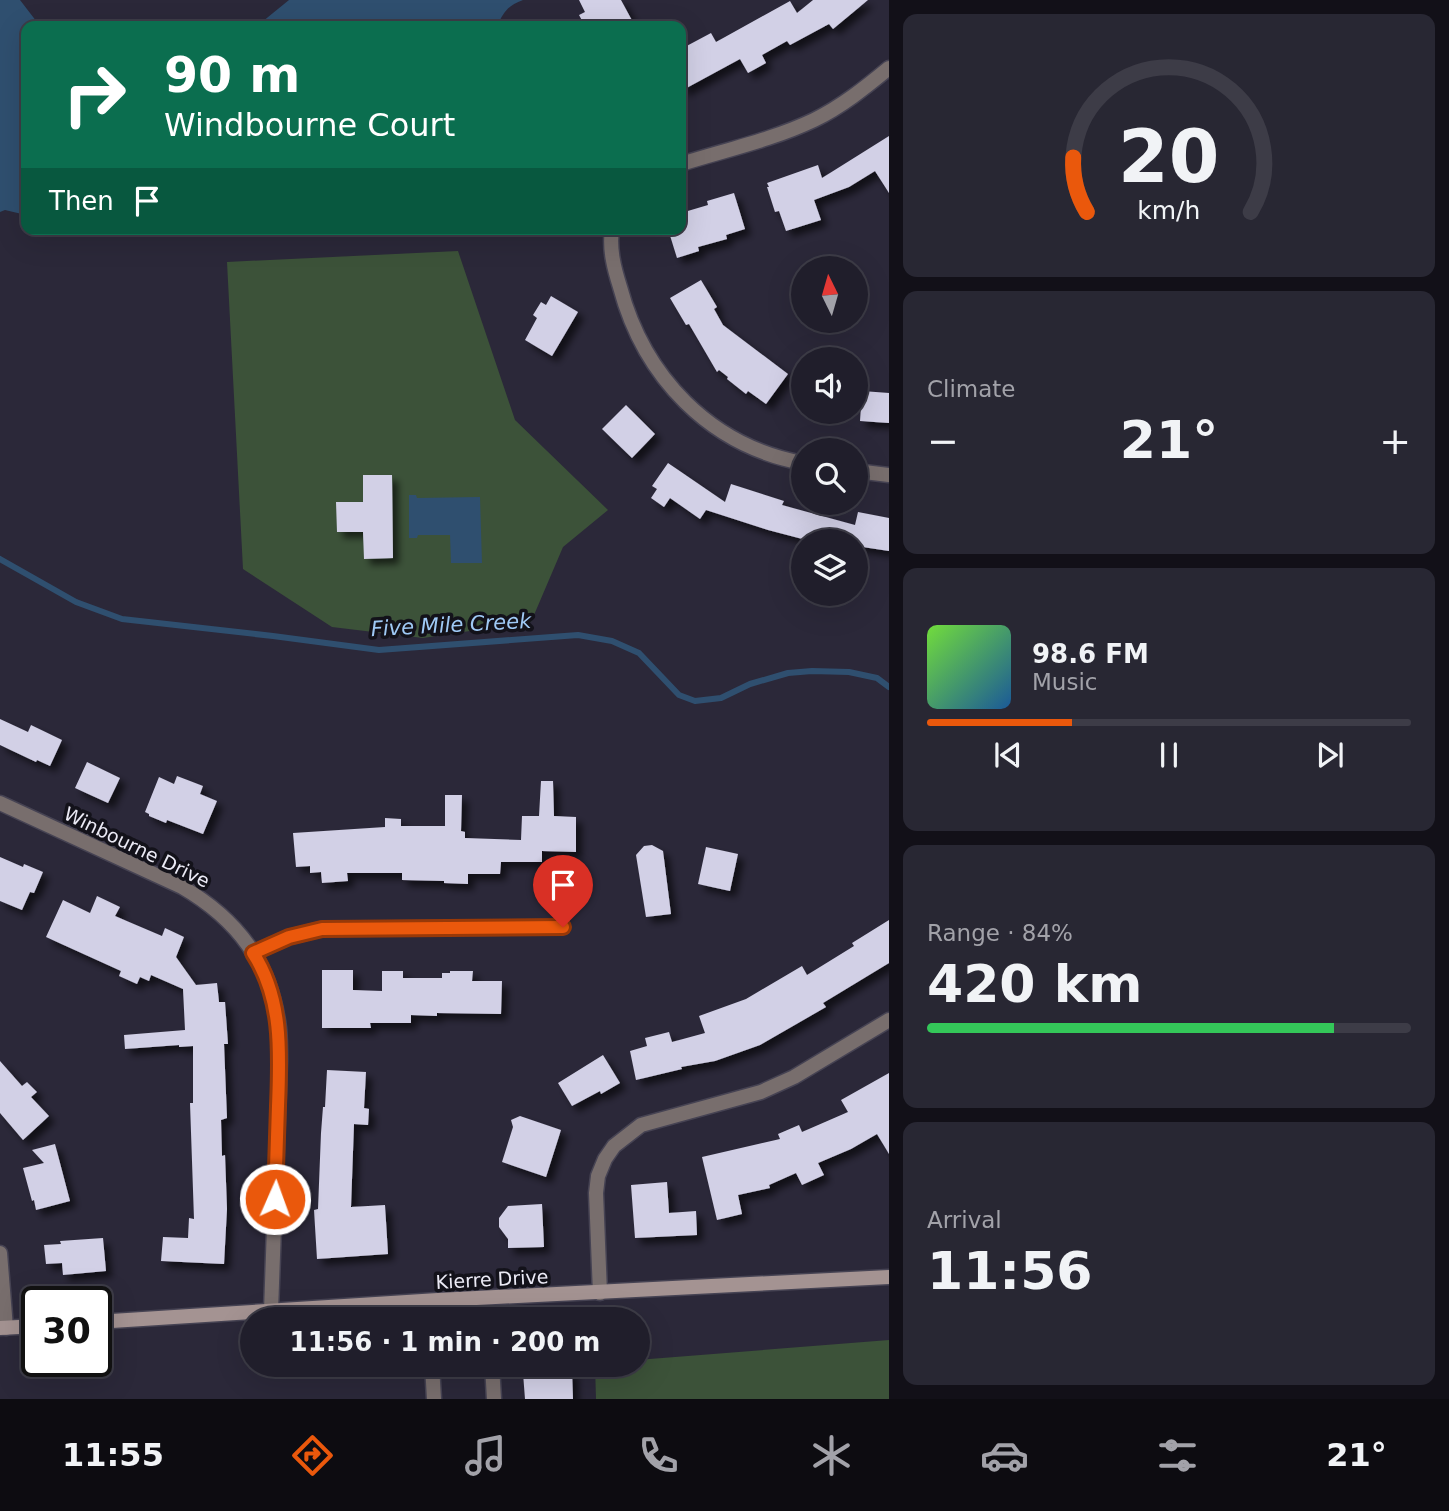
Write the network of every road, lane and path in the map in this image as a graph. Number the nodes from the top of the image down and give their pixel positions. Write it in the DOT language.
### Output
graph roads {
  1 [pos="889,68"];
  2 [pos="686,163"];
  3 [pos="611,235"];
  4 [pos="791,460"];
  5 [pos="868,472"];
  6 [pos="889,475"];
  7 [pos="0,803"];
  8 [pos="563,927"];
  9 [pos="253,953"];
  10 [pos="889,1020"];
  11 [pos="0,1253"];
  12 [pos="889,1276"];
  13 [pos="600,1293"];
  14 [pos="271,1307"];
  15 [pos="344,1307"];
  16 [pos="240,1313"];
  17 [pos="112,1321"];
  18 [pos="21,1327"];
  19 [pos="3,1328"];
  20 [pos="433,1377"];
  21 [pos="493,1377"];
  22 [pos="434,1399"];
  23 [pos="494,1399"];
  1 -- 2 [label="street"];
  3 -- 4 [label="street"];
  5 -- 6 [label="street"];
  7 -- 9 [label="street, Winbourne Drive"];
  8 -- 9 [label="street"];
  9 -- 14 [label="street, Winbourne Drive"];
  10 -- 13 [label="street"];
  11 -- 19 [label="street"];
  12 -- 13 [label="street, Kierre Drive"];
  13 -- 15 [label="street, Kierre Drive"];
  16 -- 17 [label="street, Kierre Drive"];
  18 -- 19 [label="street"];
  20 -- 22 [label="street"];
  21 -- 23 [label="street"];
}
